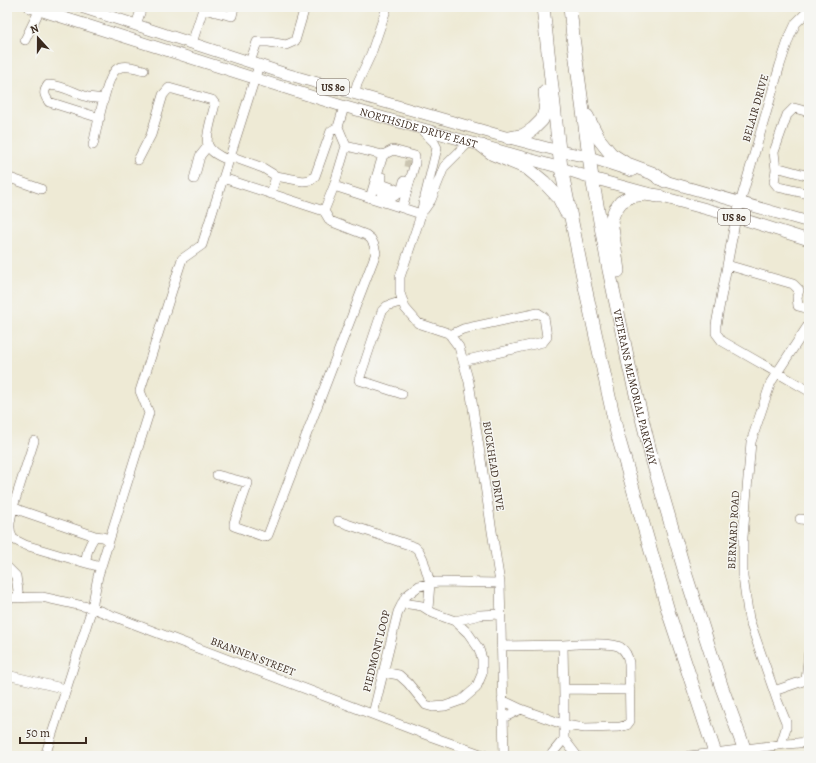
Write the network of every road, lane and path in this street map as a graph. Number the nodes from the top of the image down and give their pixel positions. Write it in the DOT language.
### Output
graph roads {
  1 [pos="81,7"];
  2 [pos="142,7"];
  3 [pos="234,7"];
  4 [pos="305,7"];
  5 [pos="387,7"];
  6 [pos="536,7"];
  7 [pos="543,7"];
  8 [pos="570,7"];
  9 [pos="37,8"];
  10 [pos="203,8"];
  11 [pos="809,10"];
  12 [pos="136,25"];
  13 [pos="25,40"];
  14 [pos="192,43"];
  15 [pos="254,63"];
  16 [pos="144,70"];
  17 [pos="254,78"];
  18 [pos="355,93"];
  19 [pos="104,99"];
  20 [pos="582,102"];
  21 [pos="344,107"];
  22 [pos="809,112"];
  23 [pos="100,118"];
  24 [pos="338,127"];
  25 [pos="419,128"];
  26 [pos="509,138"];
  27 [pos="469,142"];
  28 [pos="94,146"];
  29 [pos="208,146"];
  30 [pos="346,146"];
  31 [pos="482,146"];
  32 [pos="559,151"];
  33 [pos="589,157"];
  34 [pos="229,158"];
  35 [pos="382,158"];
  36 [pos="138,160"];
  37 [pos="409,161"];
  38 [pos="776,167"];
  39 [pos="561,168"];
  40 [pos="276,176"];
  41 [pos="809,176"];
  42 [pos="7,177"];
  43 [pos="223,178"];
  44 [pos="592,178"];
  45 [pos="194,179"];
  46 [pos="665,182"];
  47 [pos="334,186"];
  48 [pos="41,189"];
  49 [pos="271,194"];
  50 [pos="809,194"];
  51 [pos="659,196"];
  52 [pos="370,198"];
  53 [pos="740,202"];
  54 [pos="402,208"];
  55 [pos="324,211"];
  56 [pos="421,214"];
  57 [pos="736,217"];
  58 [pos="809,222"];
  59 [pos="572,224"];
  60 [pos="765,226"];
  61 [pos="809,240"];
  62 [pos="809,244"];
  63 [pos="727,265"];
  64 [pos="403,301"];
  65 [pos="809,309"];
  66 [pos="809,324"];
  67 [pos="450,335"];
  68 [pos="463,361"];
  69 [pos="630,370"];
  70 [pos="777,372"];
  71 [pos="809,391"];
  72 [pos="402,394"];
  73 [pos="34,441"];
  74 [pos="217,475"];
  75 [pos="13,507"];
  76 [pos="338,521"];
  77 [pos="95,536"];
  78 [pos="109,540"];
  79 [pos="86,563"];
  80 [pos="101,567"];
  81 [pos="7,568"];
  82 [pos="430,583"];
  83 [pos="500,583"];
  84 [pos="7,598"];
  85 [pos="19,598"];
  86 [pos="402,603"];
  87 [pos="92,608"];
  88 [pos="428,609"];
  89 [pos="500,614"];
  90 [pos="455,621"];
  91 [pos="563,644"];
  92 [pos="501,646"];
  93 [pos="809,650"];
  94 [pos="383,672"];
  95 [pos="7,675"];
  96 [pos="66,689"];
  97 [pos="564,689"];
  98 [pos="630,690"];
  99 [pos="774,691"];
  100 [pos="502,700"];
  101 [pos="521,709"];
  102 [pos="373,714"];
  103 [pos="503,718"];
  104 [pos="565,725"];
  105 [pos="564,739"];
  106 [pos="809,742"];
  107 [pos="781,744"];
  108 [pos="746,752"];
  109 [pos="716,755"];
  110 [pos="45,756"];
  111 [pos="486,756"];
  112 [pos="504,756"];
  113 [pos="550,756"];
  114 [pos="577,756"];
  115 [pos="688,756"];
  1 -- 12 [label="main road, NORTHSIDE DRIVE EAST / US 80"];
  2 -- 12 [label="street"];
  3 -- 10 [label="street"];
  4 -- 15 [label="street"];
  5 -- 18 [label="street"];
  6 -- 26 [label="highway"];
  7 -- 32 [label="highway"];
  8 -- 20 [label="highway, VETERANS MEMORIAL PARKWAY"];
  9 -- 13 [label="street"];
  9 -- 17 [label="main road, NORTHSIDE DRIVE EAST / US 80"];
  10 -- 14 [label="street"];
  11 -- 53 [label="street, BELAIR DRIVE"];
  12 -- 14 [label="main road, NORTHSIDE DRIVE EAST / US 80"];
  14 -- 15 [label="main road, NORTHSIDE DRIVE EAST / US 80"];
  15 -- 17 [label="street"];
  15 -- 18 [label="main road, NORTHSIDE DRIVE EAST / US 80"];
  16 -- 19 [label="street"];
  17 -- 21 [label="main road, NORTHSIDE DRIVE EAST / US 80"];
  17 -- 34 [label="street"];
  18 -- 26 [label="main road, NORTHSIDE DRIVE EAST / US 80"];
  19 -- 23 [label="street"];
  19 -- 23 [label="street"];
  20 -- 33 [label="highway, VETERANS MEMORIAL PARKWAY"];
  20 -- 46 [label="highway"];
  21 -- 24 [label="street"];
  21 -- 25 [label="main road, NORTHSIDE DRIVE EAST / US 80"];
  22 -- 38 [label="street"];
  23 -- 28 [label="street"];
  24 -- 30 [label="street"];
  24 -- 40 [label="street"];
  25 -- 27 [label="main road, NORTHSIDE DRIVE EAST / US 80"];
  25 -- 56 [label="street"];
  26 -- 32 [label="main road, NORTHSIDE DRIVE EAST / US 80"];
  27 -- 31 [label="main road, NORTHSIDE DRIVE EAST / US 80"];
  27 -- 56 [label="street"];
  29 -- 34 [label="street"];
  29 -- 36 [label="street"];
  29 -- 45 [label="street"];
  30 -- 35 [label="street"];
  30 -- 47 [label="street"];
  31 -- 39 [label="main road, NORTHSIDE DRIVE EAST / US 80"];
  31 -- 59 [label="highway"];
  32 -- 33 [label="main road, NORTHSIDE DRIVE EAST / US 80"];
  32 -- 39 [label="highway"];
  33 -- 44 [label="highway, VETERANS MEMORIAL PARKWAY"];
  33 -- 46 [label="main road, NORTHSIDE DRIVE EAST / US 80"];
  34 -- 40 [label="street"];
  34 -- 43 [label="street"];
  35 -- 37 [label="street"];
  35 -- 37 [label="street"];
  35 -- 52 [label="street"];
  37 -- 54 [label="street"];
  38 -- 41 [label="street"];
  38 -- 50 [label="street"];
  39 -- 44 [label="main road, NORTHSIDE DRIVE EAST / US 80"];
  39 -- 59 [label="highway"];
  40 -- 49 [label="street"];
  42 -- 48 [label="street"];
  43 -- 49 [label="street"];
  43 -- 78 [label="street"];
  44 -- 51 [label="main road, NORTHSIDE DRIVE EAST / US 80"];
  44 -- 69 [label="highway, VETERANS MEMORIAL PARKWAY"];
  46 -- 53 [label="main road, NORTHSIDE DRIVE EAST / US 80"];
  47 -- 52 [label="street"];
  47 -- 55 [label="street"];
  49 -- 55 [label="street"];
  51 -- 57 [label="main road, NORTHSIDE DRIVE EAST / US 80"];
  51 -- 69 [label="highway"];
  52 -- 54 [label="street"];
  53 -- 57 [label="street, BELAIR DRIVE"];
  53 -- 58 [label="main road, NORTHSIDE DRIVE EAST / US 80"];
  54 -- 56 [label="street"];
  55 -- 74 [label="street"];
  56 -- 64 [label="street"];
  57 -- 60 [label="main road, NORTHSIDE DRIVE EAST / US 80"];
  57 -- 63 [label="street, BELAIR DRIVE"];
  59 -- 109 [label="highway"];
  60 -- 61 [label="main road, NORTHSIDE DRIVE EAST / US 80"];
  60 -- 62 [label="main road"];
  63 -- 65 [label="street"];
  63 -- 70 [label="street, BELAIR DRIVE"];
  64 -- 67 [label="street"];
  64 -- 72 [label="street"];
  66 -- 70 [label="street, BERNARD ROAD"];
  67 -- 68 [label="street, BUCKHEAD DRIVE"];
  67 -- 68 [label="street"];
  68 -- 83 [label="street, BUCKHEAD DRIVE"];
  69 -- 108 [label="highway, VETERANS MEMORIAL PARKWAY"];
  70 -- 71 [label="street, BELAIR DRIVE"];
  70 -- 99 [label="street, BERNARD ROAD"];
  73 -- 75 [label="street"];
  75 -- 77 [label="street"];
  75 -- 79 [label="street"];
  76 -- 82 [label="street"];
  77 -- 78 [label="street"];
  77 -- 79 [label="street"];
  78 -- 80 [label="street"];
  79 -- 80 [label="street"];
  80 -- 87 [label="street"];
  81 -- 85 [label="street"];
  82 -- 83 [label="street, PIEDMONT LOOP"];
  82 -- 86 [label="street, PIEDMONT LOOP"];
  82 -- 88 [label="street"];
  83 -- 89 [label="street, BUCKHEAD DRIVE"];
  84 -- 85 [label="street, BRANNEN STREET"];
  85 -- 87 [label="street, BRANNEN STREET"];
  86 -- 88 [label="street"];
  86 -- 94 [label="street, PIEDMONT LOOP"];
  87 -- 96 [label="street"];
  87 -- 102 [label="street, BRANNEN STREET"];
  88 -- 90 [label="street"];
  89 -- 90 [label="street"];
  89 -- 92 [label="street, BUCKHEAD DRIVE"];
  90 -- 94 [label="street"];
  91 -- 92 [label="street"];
  91 -- 97 [label="street"];
  91 -- 98 [label="street"];
  92 -- 100 [label="street, BUCKHEAD DRIVE"];
  93 -- 99 [label="street"];
  94 -- 102 [label="street, PIEDMONT LOOP"];
  95 -- 96 [label="street"];
  96 -- 110 [label="street"];
  97 -- 98 [label="street"];
  97 -- 104 [label="street"];
  98 -- 104 [label="street"];
  99 -- 107 [label="street, BERNARD ROAD"];
  100 -- 101 [label="street"];
  100 -- 103 [label="street, BUCKHEAD DRIVE"];
  101 -- 103 [label="street"];
  101 -- 104 [label="street"];
  102 -- 111 [label="street, BRANNEN STREET"];
  103 -- 112 [label="street, BUCKHEAD DRIVE"];
  104 -- 105 [label="street"];
  105 -- 113 [label="street"];
  105 -- 114 [label="street"];
  106 -- 107 [label="street"];
  107 -- 108 [label="street"];
  108 -- 109 [label="street"];
  109 -- 115 [label="street"];
}
